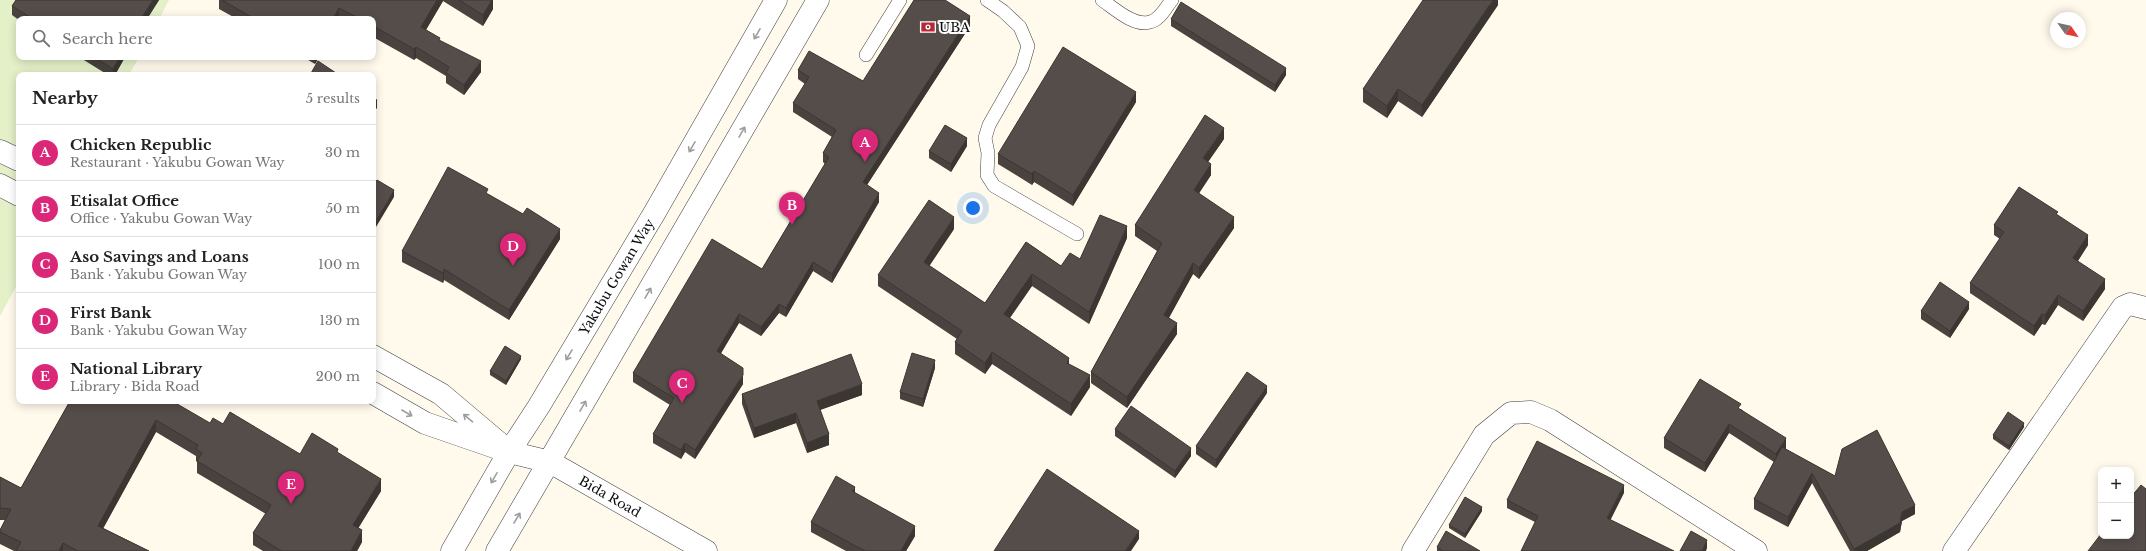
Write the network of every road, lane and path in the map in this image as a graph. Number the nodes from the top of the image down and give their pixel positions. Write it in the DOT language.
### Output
graph roads {
  1 [pos="776,0"];
  2 [pos="818,0"];
  3 [pos="900,0"];
  4 [pos="987,0"];
  5 [pos="1102,0"];
  6 [pos="1172,0"];
  7 [pos="866,55"];
  8 [pos="0,150"];
  9 [pos="16,158"];
  10 [pos="0,185"];
  11 [pos="16,193"];
  12 [pos="1077,234"];
  13 [pos="2146,308"];
  14 [pos="376,358"];
  15 [pos="376,395"];
  16 [pos="509,452"];
  17 [pos="550,462"];
  18 [pos="452,551"];
  19 [pos="497,551"];
  20 [pos="706,551"];
  21 [pos="1413,551"];
  22 [pos="1756,551"];
  23 [pos="1954,551"];
  1 -- 16 [label="street, Yakubu Gowan Way, one-way"];
  17 -- 2 [label="street, one-way"];
  3 -- 7 [label="lane"];
  4 -- 12 [label="lane"];
  5 -- 6 [label="lane"];
  8 -- 9 [label="street"];
  10 -- 11 [label="street"];
  13 -- 23 [label="street"];
  16 -- 14 [label="street, Bida Road, one-way"];
  15 -- 16 [label="street, Bida Road, one-way"];
  16 -- 17 [label="street, Bida Road"];
  16 -- 18 [label="street, Yakubu Gowan Way, one-way"];
  19 -- 17 [label="street, one-way"];
  17 -- 20 [label="street, Bida Road"];
  21 -- 22 [label="street"];
}
